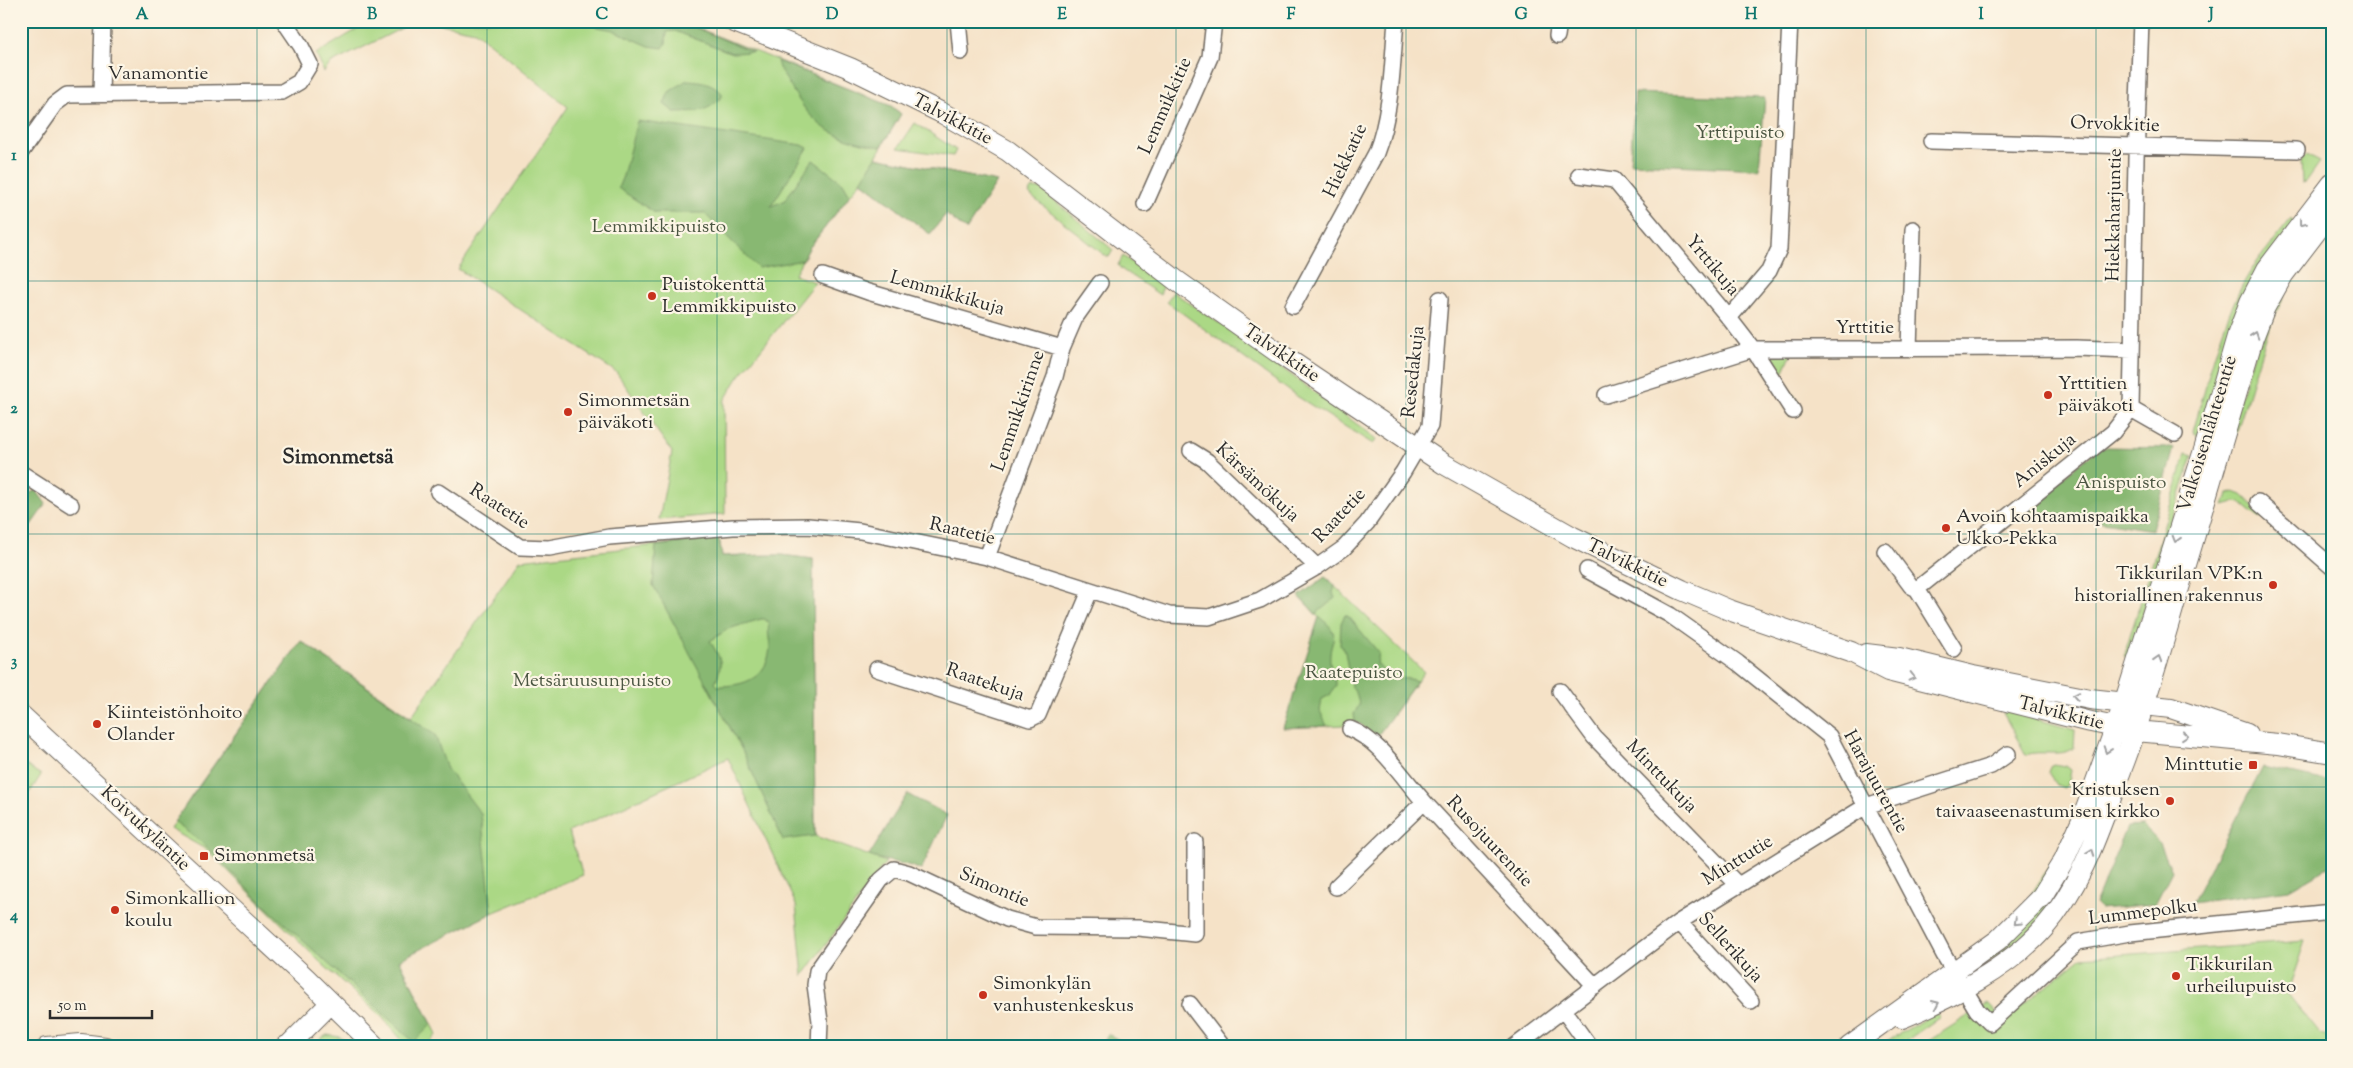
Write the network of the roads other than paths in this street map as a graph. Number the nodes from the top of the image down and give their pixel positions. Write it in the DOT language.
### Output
graph roads {
  1 [pos="103,21"];
  2 [pos="284,21"];
  3 [pos="732,21"];
  4 [pos="958,21"];
  5 [pos="1214,21"];
  6 [pos="1396,21"];
  7 [pos="1790,21"];
  8 [pos="2141,21"];
  9 [pos="961,52"];
  10 [pos="101,94"];
  11 [pos="1931,141"];
  12 [pos="2137,146"];
  13 [pos="2297,150"];
  14 [pos="21,152"];
  15 [pos="1579,175"];
  16 [pos="2332,184"];
  17 [pos="1145,204"];
  18 [pos="2332,211"];
  19 [pos="1913,229"];
  20 [pos="823,276"];
  21 [pos="1100,283"];
  22 [pos="1440,299"];
  23 [pos="1293,306"];
  24 [pos="1729,318"];
  25 [pos="1062,348"];
  26 [pos="1909,348"];
  27 [pos="1753,350"];
  28 [pos="2132,350"];
  29 [pos="1606,395"];
  30 [pos="2131,409"];
  31 [pos="1793,411"];
  32 [pos="2174,434"];
  33 [pos="1418,447"];
  34 [pos="1191,451"];
  35 [pos="21,472"];
  36 [pos="438,492"];
  37 [pos="2258,502"];
  38 [pos="71,505"];
  39 [pos="1885,551"];
  40 [pos="987,557"];
  41 [pos="1317,567"];
  42 [pos="2332,567"];
  43 [pos="1587,570"];
  44 [pos="1917,589"];
  45 [pos="1090,591"];
  46 [pos="1954,649"];
  47 [pos="1852,652"];
  48 [pos="877,669"];
  49 [pos="1560,691"];
  50 [pos="2124,704"];
  51 [pos="2144,705"];
  52 [pos="21,715"];
  53 [pos="2115,728"];
  54 [pos="1350,730"];
  55 [pos="2136,731"];
  56 [pos="2278,744"];
  57 [pos="2332,753"];
  58 [pos="2008,754"];
  59 [pos="1424,802"];
  60 [pos="1866,806"];
  61 [pos="1195,842"];
  62 [pos="1738,885"];
  63 [pos="1336,887"];
  64 [pos="2332,912"];
  65 [pos="1680,922"];
  66 [pos="1959,980"];
  67 [pos="1595,986"];
  68 [pos="1751,1001"];
  69 [pos="331,1003"];
  70 [pos="1190,1004"];
  71 [pos="1564,1011"];
  72 [pos="1990,1022"];
  73 [pos="47,1047"];
  74 [pos="105,1047"];
  75 [pos="284,1047"];
  76 [pos="376,1047"];
  77 [pos="819,1047"];
  78 [pos="1223,1047"];
  79 [pos="1514,1047"];
  80 [pos="1590,1047"];
  81 [pos="1849,1047"];
  1 -- 10 [label="street"];
  2 -- 10 [label="street, Vanamontie"];
  3 -- 33 [label="main road, Talvikkitie"];
  4 -- 9 [label="street"];
  5 -- 17 [label="street, Lemmikkitie"];
  6 -- 23 [label="street, Hiekkatie"];
  7 -- 24 [label="street"];
  8 -- 12 [label="street, Hiekkaharjuntie"];
  10 -- 14 [label="street, Vanamontie"];
  11 -- 12 [label="street, Orvokkitie"];
  12 -- 13 [label="street, Orvokkitie"];
  12 -- 28 [label="street, Hiekkaharjuntie"];
  15 -- 24 [label="street, Yrttikuja"];
  16 -- 50 [label="main road, Valkoisenlähteentie, one-way"];
  51 -- 18 [label="main road, Valkoisenlähteentie, one-way"];
  19 -- 26 [label="street"];
  20 -- 25 [label="street, Lemmikkikuja"];
  21 -- 25 [label="street, Lemmikkirinne"];
  22 -- 33 [label="street, Resedakuja"];
  24 -- 27 [label="street, Yrttikuja"];
  25 -- 40 [label="street, Lemmikkirinne"];
  26 -- 27 [label="street, Yrttitie"];
  26 -- 28 [label="street, Yrttitie"];
  27 -- 29 [label="street, Yrttitie"];
  27 -- 31 [label="street, Yrttikuja"];
  28 -- 30 [label="street, Hiekkaharjuntie"];
  30 -- 32 [label="street"];
  30 -- 44 [label="street, Aniskuja"];
  33 -- 41 [label="street, Raatetie"];
  33 -- 47 [label="main road, Talvikkitie"];
  34 -- 41 [label="street, Kärsämökuja"];
  35 -- 38 [label="street"];
  36 -- 40 [label="street, Raatetie"];
  37 -- 42 [label="street"];
  39 -- 44 [label="street"];
  40 -- 45 [label="street, Raatetie"];
  41 -- 45 [label="street, Raatetie"];
  43 -- 60 [label="street, Harajuurentie"];
  44 -- 46 [label="street"];
  45 -- 48 [label="street, Raatekuja"];
  50 -- 47 [label="main road, Talvikkitie, one-way"];
  47 -- 53 [label="main road, Talvikkitie, one-way"];
  49 -- 62 [label="street, Minttukuja"];
  50 -- 51 [label="main road, Talvikkitie"];
  50 -- 53 [label="main road, Valkoisenlähteentie"];
  51 -- 55 [label="main road, Valkoisenlähteentie"];
  51 -- 56 [label="main road, Talvikkitie"];
  52 -- 69 [label="main road, Koivukyläntie"];
  53 -- 55 [label="main road, Talvikkitie"];
  53 -- 66 [label="main road, Valkoisenlähteentie, one-way"];
  54 -- 59 [label="street, Rusojuurentie"];
  55 -- 56 [label="main road, Talvikkitie, one-way"];
  66 -- 55 [label="main road, Valkoisenlähteentie, one-way"];
  56 -- 57 [label="main road, Talvikkitie"];
  58 -- 60 [label="street, Minttutie"];
  59 -- 63 [label="street"];
  59 -- 67 [label="street, Rusojuurentie"];
  60 -- 62 [label="street, Minttutie"];
  60 -- 66 [label="street, Harajuurentie"];
  61 -- 77 [label="street, Simontie"];
  62 -- 65 [label="street, Minttutie"];
  64 -- 72 [label="street, Lummepolku"];
  65 -- 67 [label="street, Minttutie"];
  65 -- 68 [label="street, Sellerikuja"];
  66 -- 72 [label="street, Harajuurentie"];
  66 -- 81 [label="main road"];
  67 -- 71 [label="street, Minttutie"];
  69 -- 75 [label="main road"];
  69 -- 76 [label="main road, Koivukyläntie"];
  70 -- 78 [label="street"];
  71 -- 79 [label="street, Minttutie"];
  71 -- 80 [label="street"];
  73 -- 74 [label="main road"];
}
